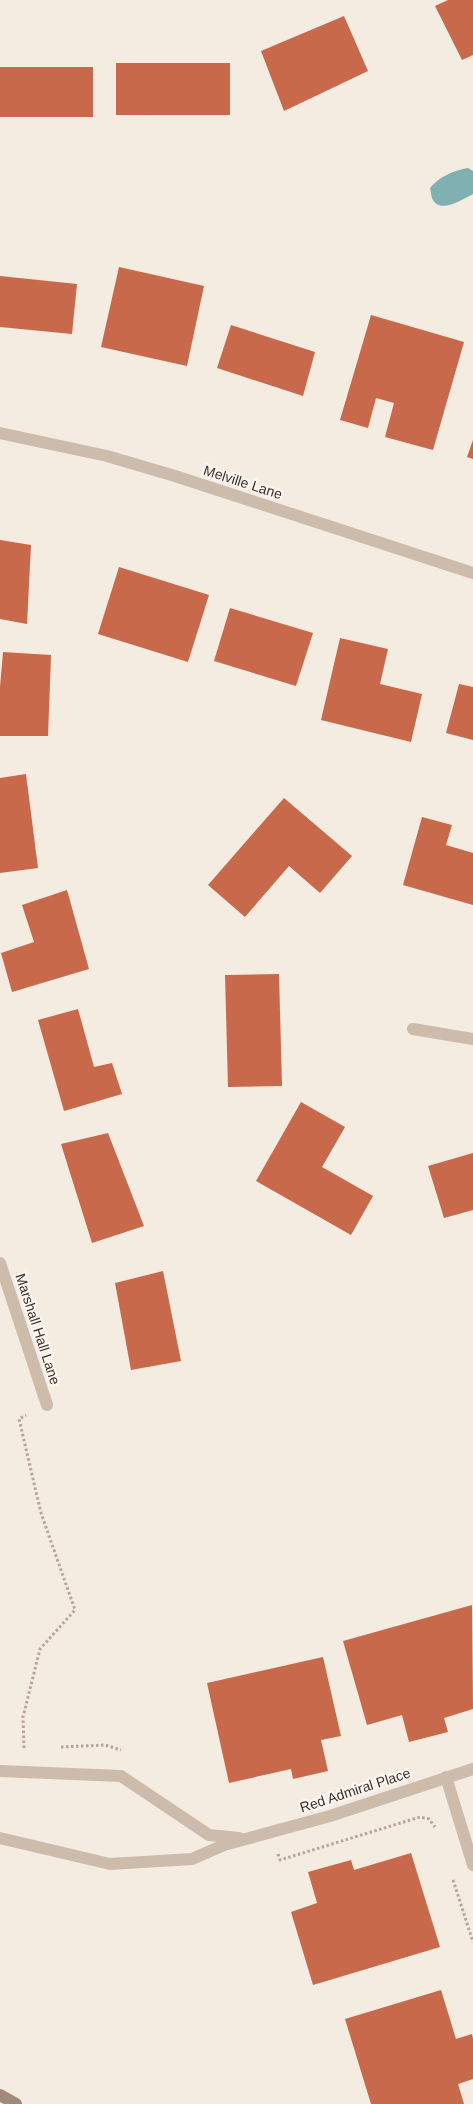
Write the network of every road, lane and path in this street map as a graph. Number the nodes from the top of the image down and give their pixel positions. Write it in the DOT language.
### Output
graph roads {
  1 [pos="0,433"];
  2 [pos="473,573"];
  3 [pos="413,1029"];
  4 [pos="473,1039"];
  5 [pos="0,1263"];
  6 [pos="47,1404"];
  7 [pos="24,1749"];
  8 [pos="473,1769"];
  9 [pos="0,1771"];
  10 [pos="446,1777"];
  11 [pos="438,1831"];
  12 [pos="271,1832"];
  13 [pos="0,1838"];
  14 [pos="246,1839"];
  15 [pos="473,1865"];
  16 [pos="452,1877"];
  17 [pos="473,1942"];
  18 [pos="0,2095"];
  19 [pos="16,2104"];
  1 -- 2 [label="street, Melville Lane"];
  3 -- 4 [label="street"];
  5 -- 6 [label="street, Marshall Hall Lane"];
  6 -- 7 [label="path"];
  8 -- 10 [label="street, Red Admiral Place"];
  9 -- 14 [label="street, Red Admiral Place"];
  10 -- 12 [label="street, Red Admiral Place"];
  10 -- 15 [label="street"];
  11 -- 12 [label="path"];
  12 -- 14 [label="street, Red Admiral Place"];
  13 -- 14 [label="street, Red Admiral Place"];
  16 -- 17 [label="path"];
  18 -- 19 [label="main road"];
}
